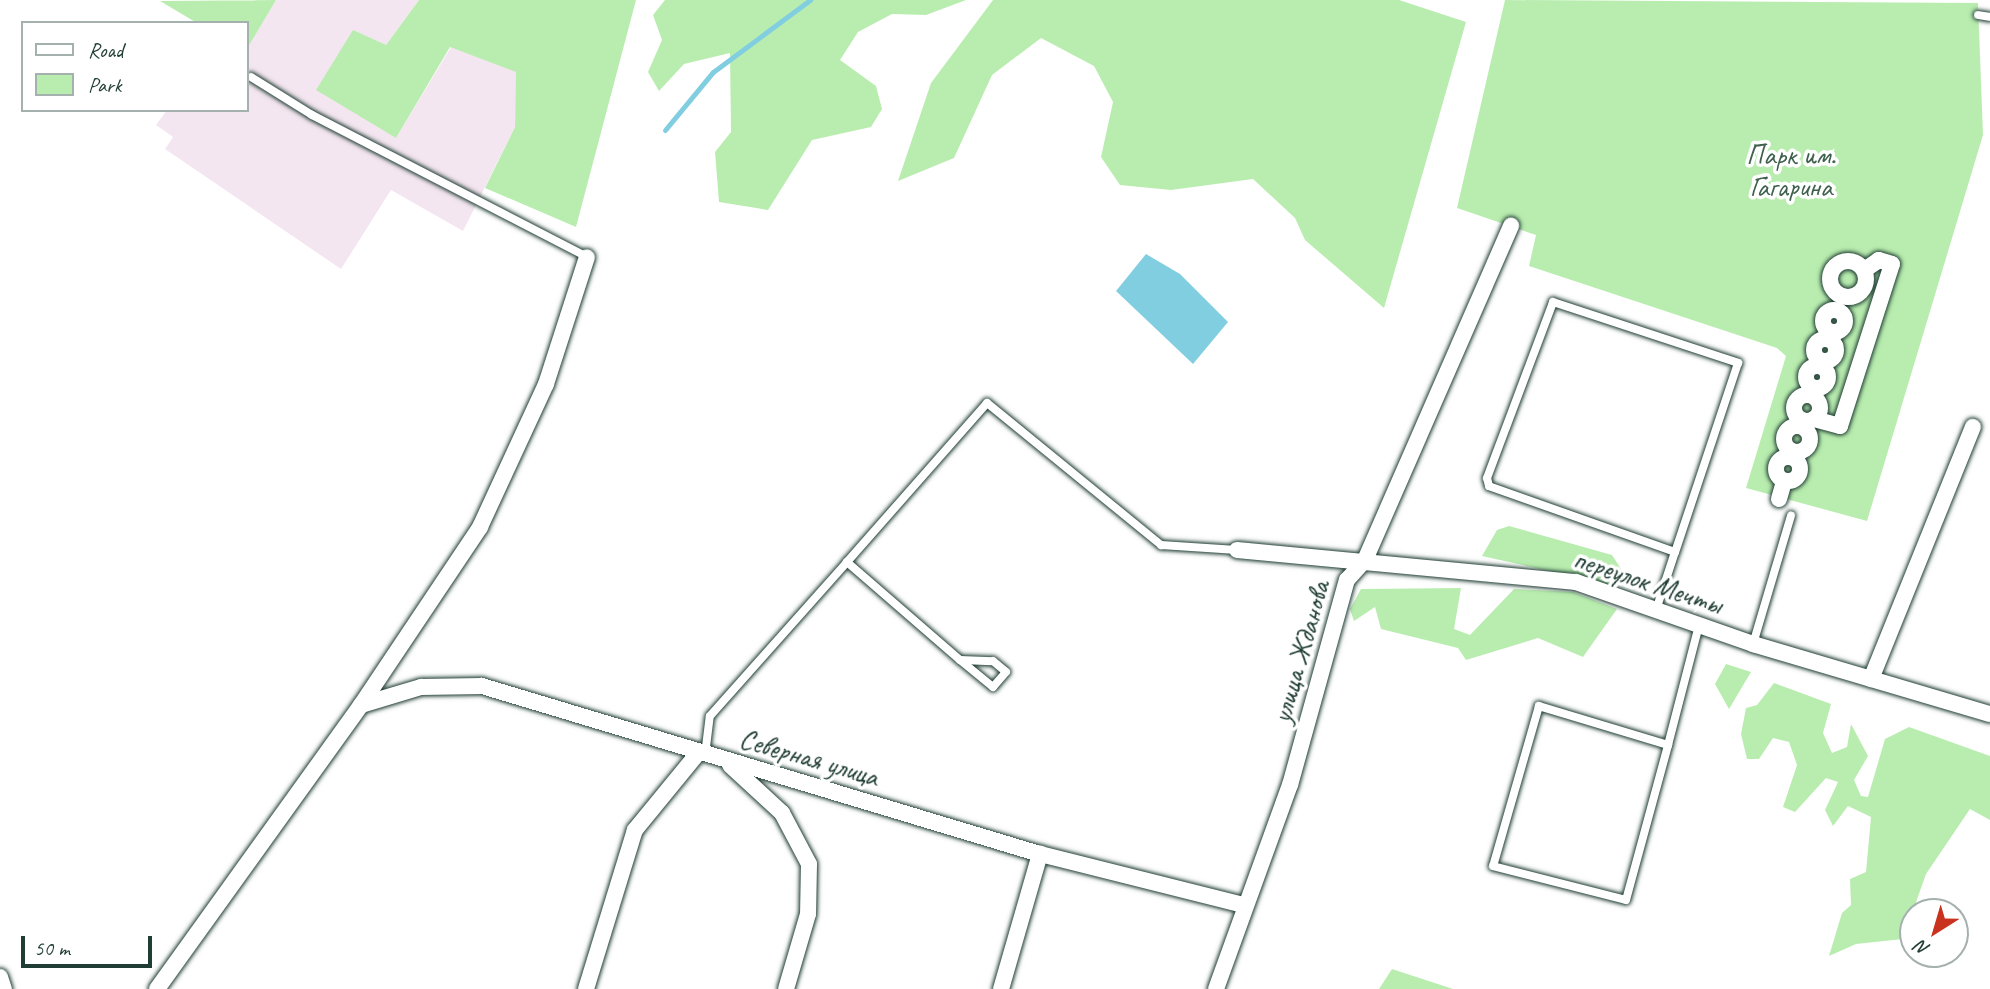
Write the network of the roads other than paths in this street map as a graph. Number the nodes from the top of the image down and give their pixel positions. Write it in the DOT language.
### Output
graph roads {
  1 [pos="1978,15"];
  2 [pos="1990,17"];
  3 [pos="251,77"];
  4 [pos="1511,226"];
  5 [pos="587,257"];
  6 [pos="1864,270"];
  7 [pos="1840,303"];
  8 [pos="1806,422"];
  9 [pos="1973,427"];
  10 [pos="1779,499"];
  11 [pos="1791,516"];
  12 [pos="1237,550"];
  13 [pos="1675,552"];
  14 [pos="1365,560"];
  15 [pos="847,562"];
  16 [pos="1656,610"];
  17 [pos="1699,625"];
  18 [pos="1754,644"];
  19 [pos="960,660"];
  20 [pos="1871,679"];
  21 [pos="361,705"];
  22 [pos="1990,714"];
  23 [pos="1668,745"];
  24 [pos="701,755"];
  25 [pos="726,761"];
  26 [pos="1040,854"];
  27 [pos="1243,905"];
  28 [pos="0,977"];
  29 [pos="4,989"];
  30 [pos="157,989"];
  31 [pos="586,989"];
  32 [pos="786,989"];
  33 [pos="1001,989"];
  34 [pos="1216,989"];
  1 -- 2 [label="lane"];
  3 -- 5 [label="lane"];
  4 -- 14 [label="street, улица Жданова"];
  5 -- 21 [label="street"];
  6 -- 7 [label="street"];
  6 -- 7 [label="street"];
  6 -- 8 [label="street"];
  7 -- 8 [label="street"];
  8 -- 10 [label="street"];
  9 -- 20 [label="street"];
  11 -- 18 [label="lane"];
  12 -- 14 [label="street, переулок Мечты"];
  12 -- 15 [label="lane"];
  13 -- 13 [label="lane"];
  13 -- 16 [label="lane"];
  14 -- 16 [label="street, переулок Мечты"];
  14 -- 27 [label="street, улица Жданова"];
  15 -- 19 [label="lane"];
  15 -- 24 [label="lane"];
  16 -- 17 [label="street, переулок Мечты"];
  17 -- 18 [label="street, переулок Мечты"];
  17 -- 23 [label="lane"];
  18 -- 20 [label="street, переулок Мечты"];
  19 -- 19 [label="lane"];
  20 -- 22 [label="street, переулок Мечты"];
  21 -- 24 [label="street, Северная улица"];
  21 -- 30 [label="street"];
  23 -- 23 [label="lane"];
  24 -- 25 [label="street, Северная улица"];
  24 -- 31 [label="street"];
  25 -- 26 [label="street, Северная улица"];
  25 -- 32 [label="street"];
  26 -- 27 [label="street, Северная улица"];
  26 -- 33 [label="street"];
  27 -- 34 [label="street, улица Жданова"];
  28 -- 29 [label="street"];
}
